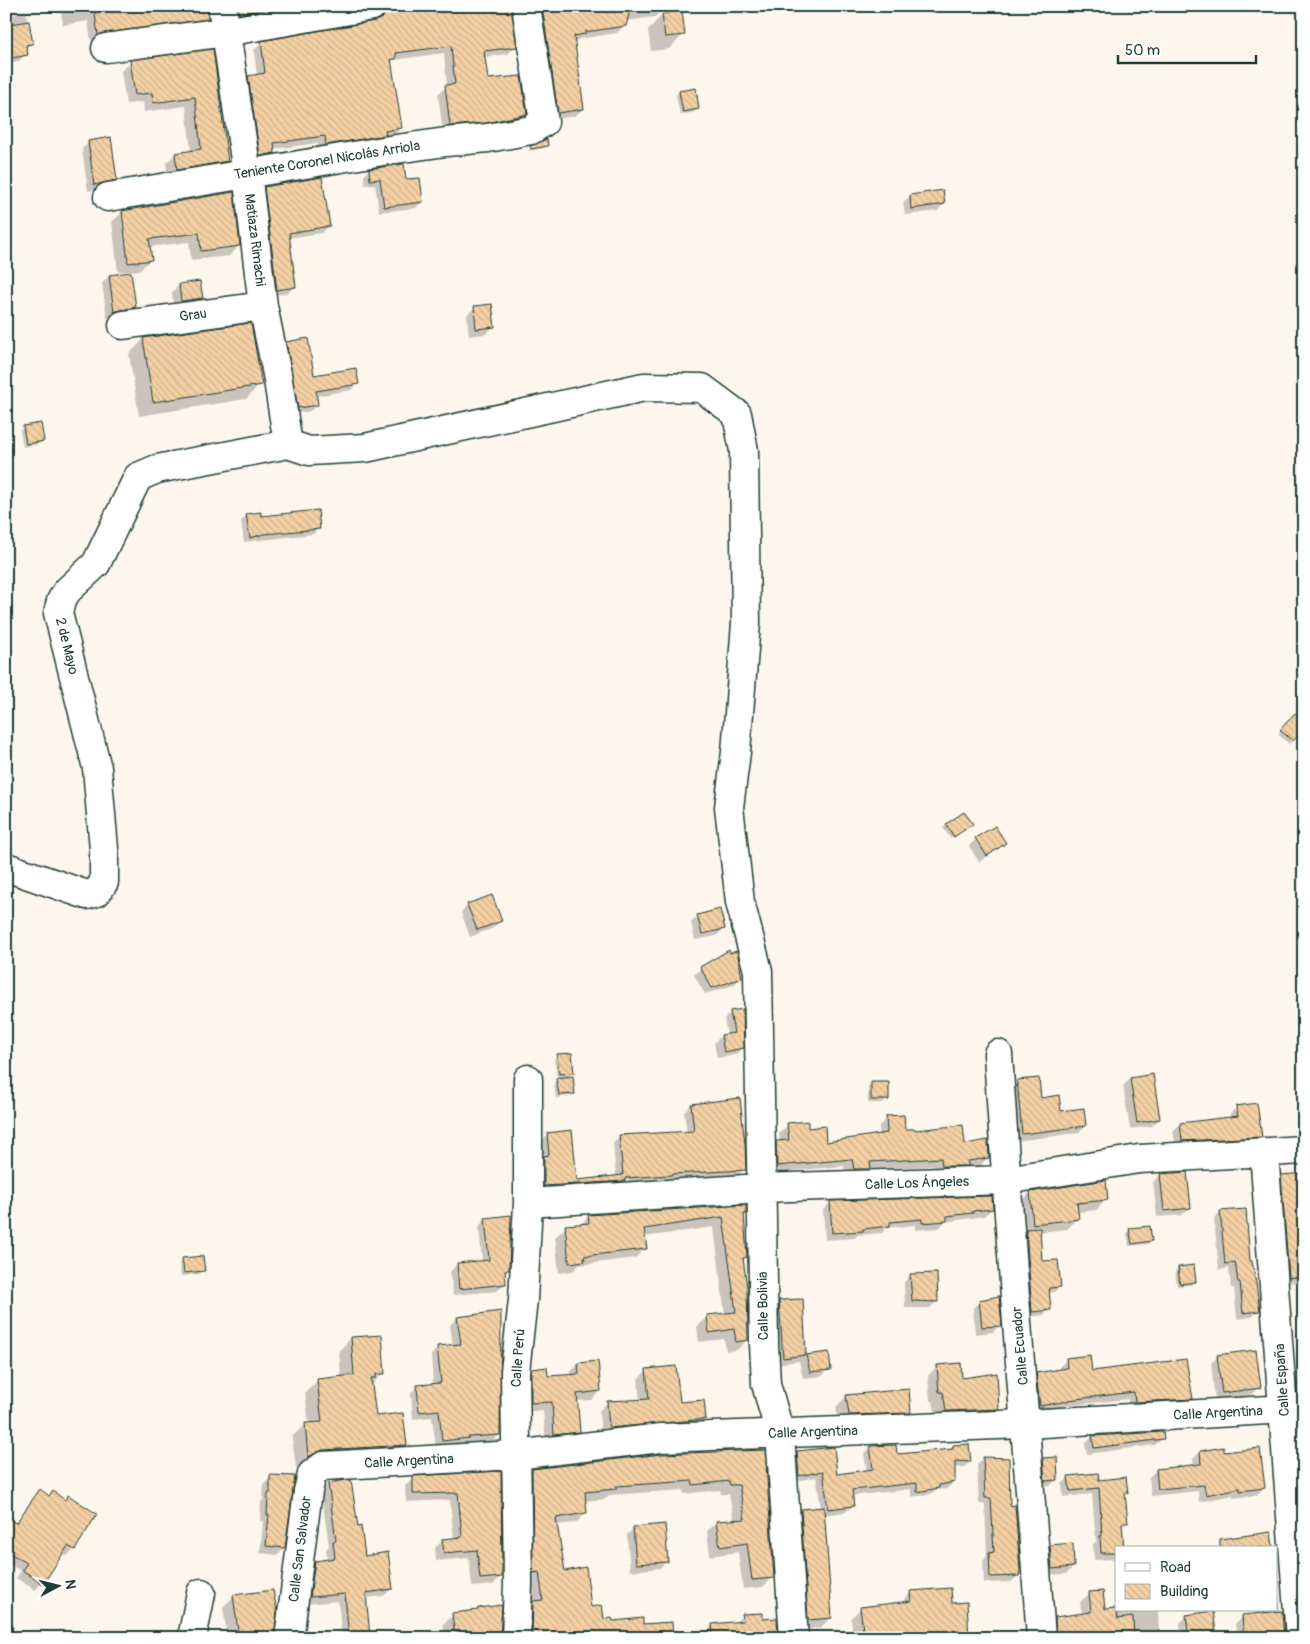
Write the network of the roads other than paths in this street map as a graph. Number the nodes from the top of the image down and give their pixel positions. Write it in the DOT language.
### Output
graph roads {
  1 [pos="372,6"];
  2 [pos="526,6"];
  3 [pos="224,19"];
  4 [pos="106,48"];
  5 [pos="247,173"];
  6 [pos="108,197"];
  7 [pos="263,306"];
  8 [pos="123,324"];
  9 [pos="288,444"];
  10 [pos="6,867"];
  11 [pos="998,1054"];
  12 [pos="528,1079"];
  13 [pos="1304,1150"];
  14 [pos="1264,1152"];
  15 [pos="1006,1180"];
  16 [pos="761,1188"];
  17 [pos="528,1203"];
  18 [pos="1294,1409"];
  19 [pos="1026,1424"];
  20 [pos="780,1434"];
  21 [pos="515,1454"];
  22 [pos="323,1466"];
  23 [pos="201,1593"];
  24 [pos="192,1638"];
  25 [pos="288,1638"];
  26 [pos="516,1638"];
  27 [pos="794,1638"];
  28 [pos="1041,1638"];
  29 [pos="1300,1638"];
  1 -- 3 [label="street"];
  2 -- 5 [label="street, Teniente Coronel Nicolás Arriola"];
  3 -- 4 [label="street"];
  3 -- 5 [label="street, Matiaza Rimachi"];
  5 -- 6 [label="street, Teniente Coronel Nicolás Arriola"];
  5 -- 7 [label="street, Matiaza Rimachi"];
  7 -- 8 [label="street, Grau"];
  7 -- 9 [label="street, Matiaza Rimachi"];
  9 -- 10 [label="street, 2 de Mayo"];
  9 -- 16 [label="street, Calle Bolivia"];
  11 -- 15 [label="street, Calle Ecuador"];
  12 -- 17 [label="street, Calle Perú"];
  13 -- 14 [label="street, Calle Los Ángeles"];
  14 -- 15 [label="street, Calle Los Ángeles"];
  14 -- 18 [label="street, Calle España"];
  15 -- 16 [label="street, Calle Los Ángeles"];
  15 -- 19 [label="street, Calle Ecuador"];
  16 -- 17 [label="street, Calle Los Ángeles"];
  16 -- 20 [label="street, Calle Bolivia"];
  17 -- 21 [label="street, Calle Perú"];
  18 -- 19 [label="street, Calle Argentina"];
  18 -- 29 [label="street, Calle España"];
  19 -- 20 [label="street, Calle Argentina"];
  19 -- 28 [label="street, Calle Ecuador"];
  20 -- 21 [label="street, Calle Argentina"];
  20 -- 27 [label="street, Calle Bolivia"];
  21 -- 22 [label="street, Calle Argentina"];
  21 -- 26 [label="street, Calle Perú"];
  22 -- 25 [label="street, Calle San Salvador"];
  23 -- 24 [label="street"];
}
